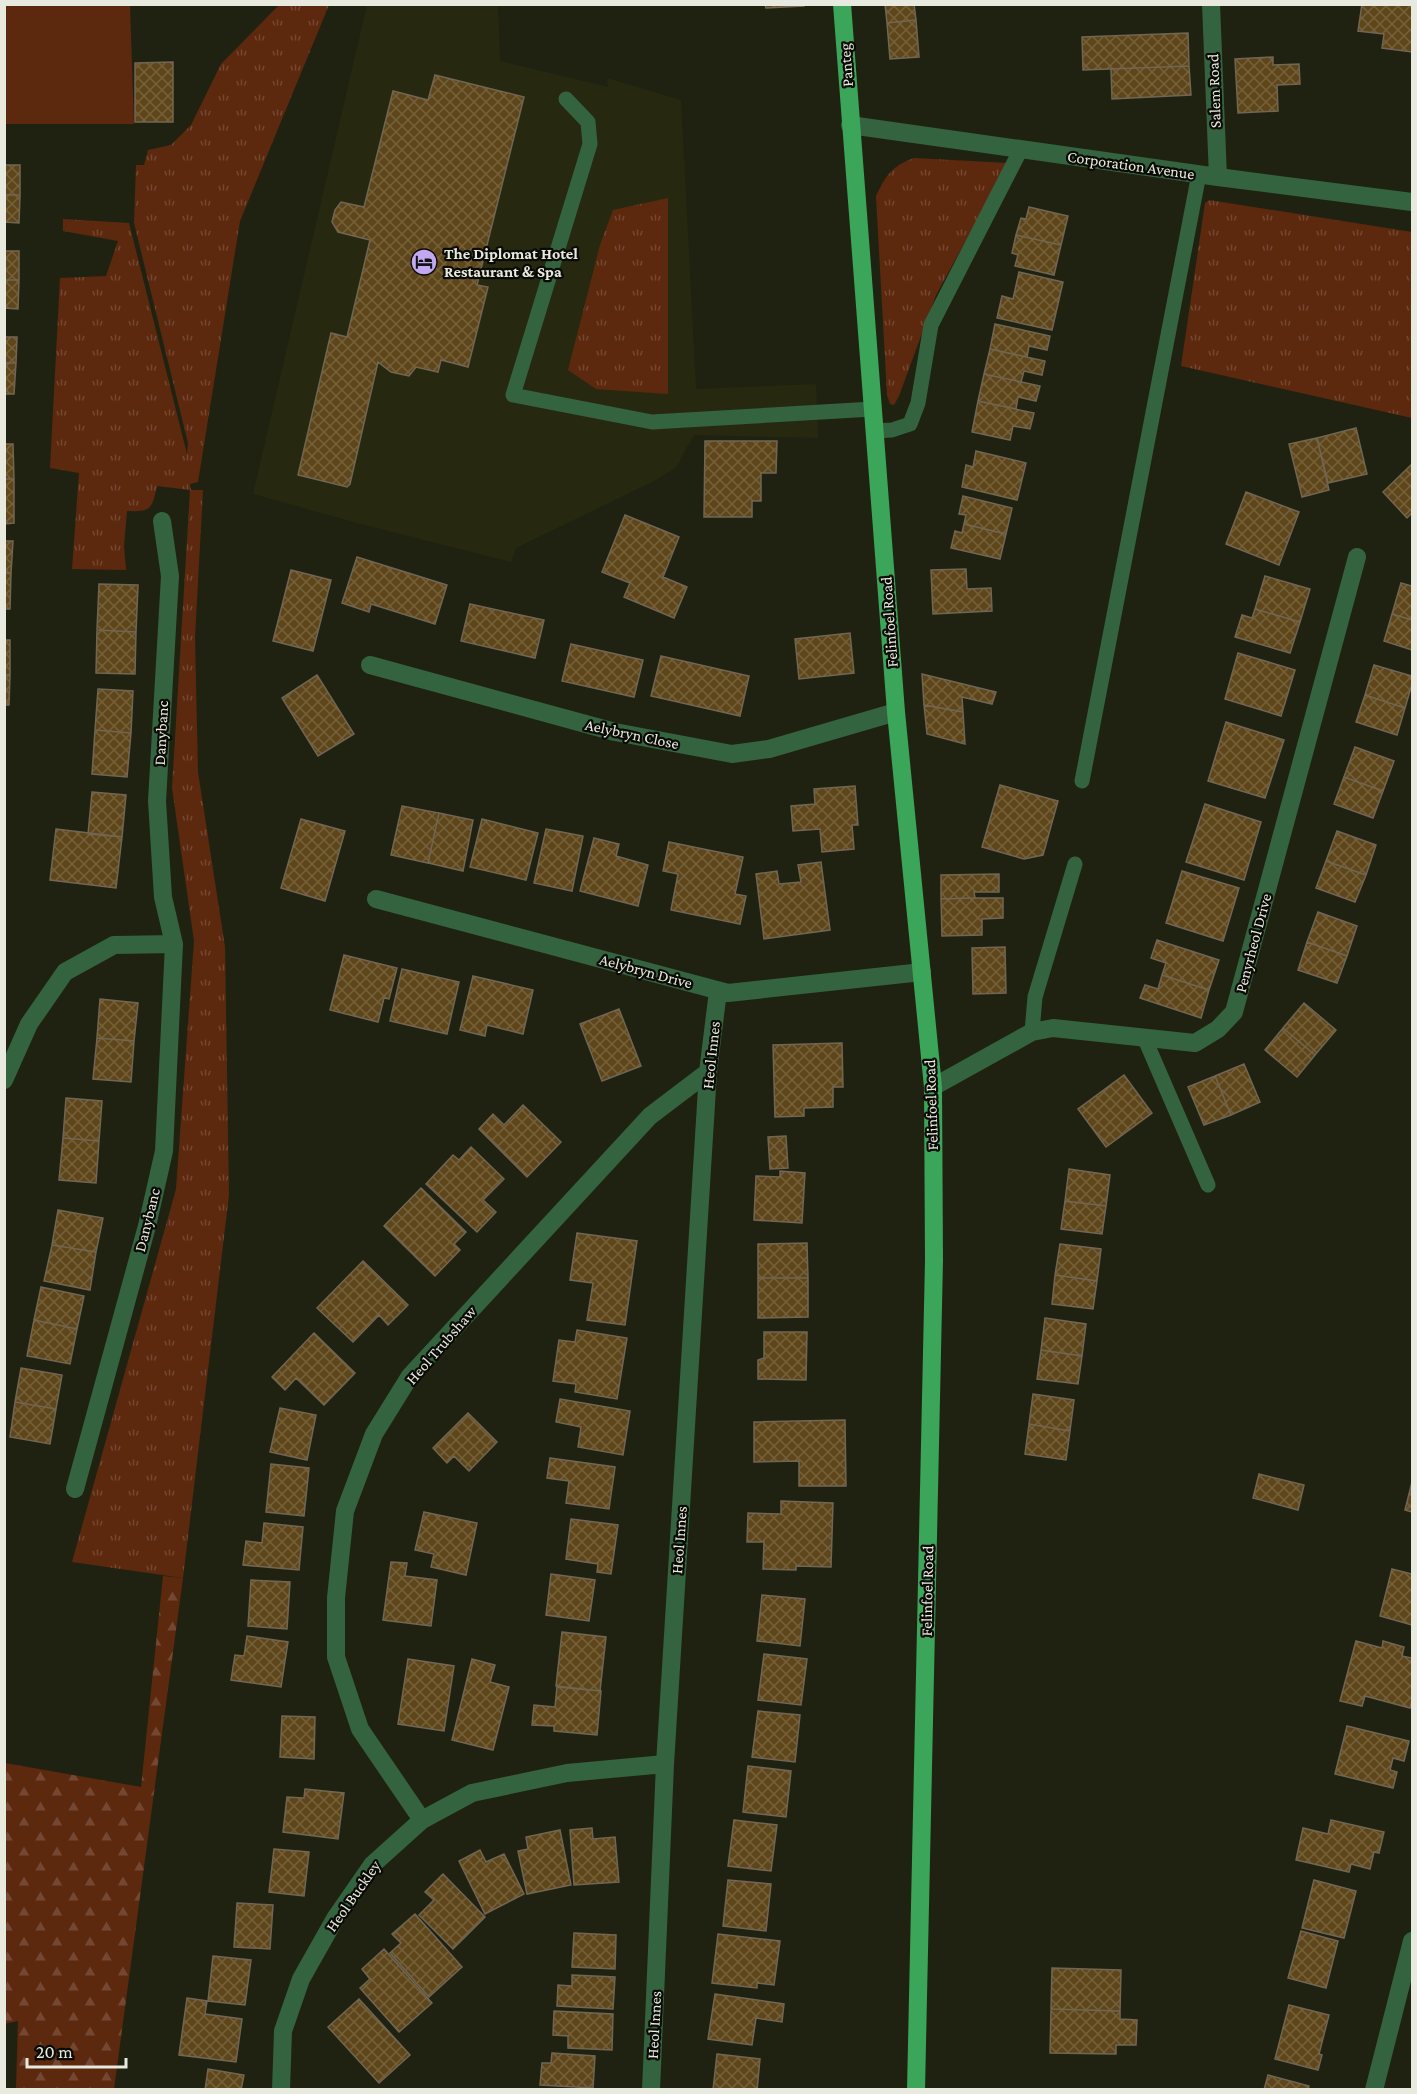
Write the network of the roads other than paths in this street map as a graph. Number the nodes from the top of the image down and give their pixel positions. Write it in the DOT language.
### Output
graph roads {
  1 [pos="842,4"];
  2 [pos="1210,4"];
  3 [pos="566,99"];
  4 [pos="850,125"];
  5 [pos="1021,149"];
  6 [pos="1199,174"];
  7 [pos="1218,177"];
  8 [pos="1413,202"];
  9 [pos="873,409"];
  10 [pos="874,430"];
  11 [pos="162,521"];
  12 [pos="1357,557"];
  13 [pos="370,665"];
  14 [pos="896,712"];
  15 [pos="1082,780"];
  16 [pos="1075,864"];
  17 [pos="376,899"];
  18 [pos="174,944"];
  19 [pos="922,972"];
  20 [pos="718,991"];
  21 [pos="1032,1032"];
  22 [pos="1144,1037"];
  23 [pos="708,1072"];
  24 [pos="4,1080"];
  25 [pos="933,1088"];
  26 [pos="1208,1185"];
  27 [pos="75,1490"];
  28 [pos="665,1764"];
  29 [pos="422,1820"];
  30 [pos="1413,1941"];
  31 [pos="281,2090"];
  32 [pos="651,2090"];
  33 [pos="916,2090"];
  34 [pos="1374,2090"];
  1 -- 4 [label="main road, Panteg"];
  2 -- 7 [label="street, Salem Road"];
  3 -- 9 [label="lane"];
  4 -- 5 [label="street, Corporation Avenue"];
  4 -- 9 [label="main road, Felinfoel Road"];
  5 -- 6 [label="street, Corporation Avenue"];
  5 -- 10 [label="lane"];
  6 -- 7 [label="street, Corporation Avenue"];
  6 -- 15 [label="lane"];
  7 -- 8 [label="street, Corporation Avenue"];
  9 -- 10 [label="main road, Felinfoel Road"];
  10 -- 14 [label="main road, Felinfoel Road"];
  11 -- 18 [label="street, Danybanc"];
  12 -- 22 [label="street, Penyrheol Drive"];
  13 -- 14 [label="street, Aelybryn Close"];
  14 -- 19 [label="main road, Felinfoel Road"];
  16 -- 21 [label="lane"];
  17 -- 20 [label="street, Aelybryn Drive"];
  18 -- 24 [label="street"];
  18 -- 27 [label="street, Danybanc"];
  19 -- 20 [label="street, Aelybryn Drive"];
  19 -- 25 [label="main road, Felinfoel Road"];
  20 -- 23 [label="street, Heol Innes"];
  21 -- 22 [label="street, Penyrheol Drive"];
  21 -- 25 [label="street, Penyrheol Drive"];
  22 -- 26 [label="lane"];
  23 -- 28 [label="street, Heol Innes"];
  23 -- 29 [label="street, Heol Trubshaw"];
  25 -- 33 [label="main road, Felinfoel Road"];
  28 -- 29 [label="street, Heol Buckley"];
  28 -- 32 [label="street, Heol Innes"];
  29 -- 31 [label="street, Heol Buckley"];
  30 -- 34 [label="street"];
}
